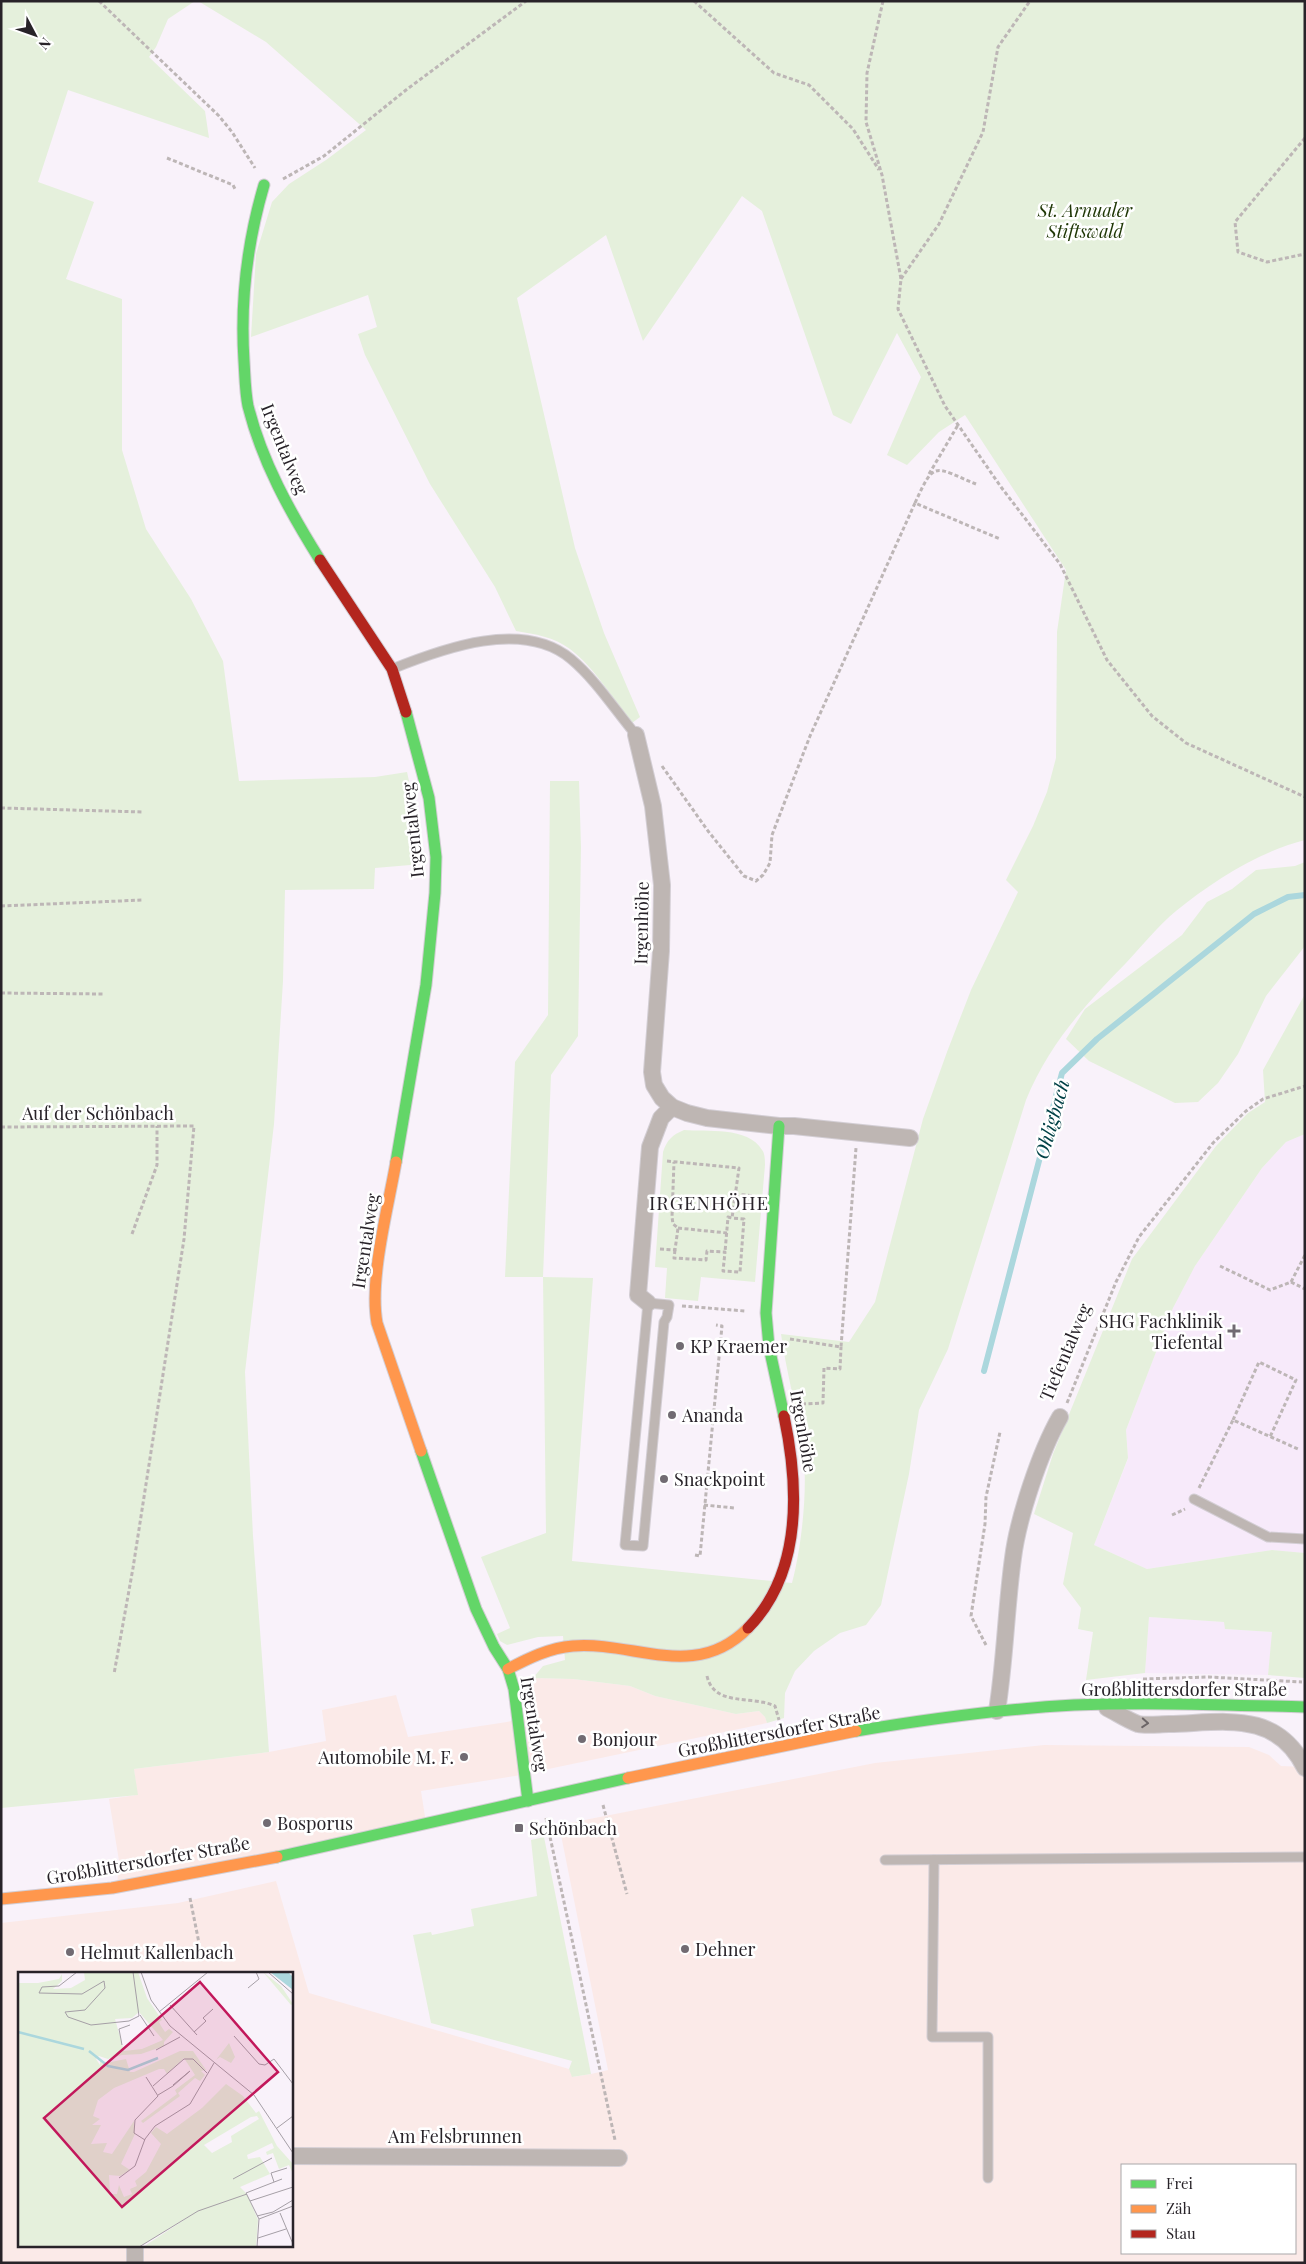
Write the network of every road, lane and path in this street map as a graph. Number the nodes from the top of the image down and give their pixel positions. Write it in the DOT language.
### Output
graph roads {
  1 [pos="99,1"];
  2 [pos="526,1"];
  3 [pos="694,1"];
  4 [pos="884,1"];
  5 [pos="1030,1"];
  6 [pos="1305,138"];
  7 [pos="167,158"];
  8 [pos="882,175"];
  9 [pos="264,185"];
  10 [pos="236,191"];
  11 [pos="1305,254"];
  12 [pos="900,279"];
  13 [pos="958,425"];
  14 [pos="928,475"];
  15 [pos="976,484"];
  16 [pos="915,503"];
  17 [pos="1000,539"];
  18 [pos="392,669"];
  19 [pos="636,735"];
  20 [pos="658,760"];
  21 [pos="1305,797"];
  22 [pos="1,808"];
  23 [pos="143,812"];
  24 [pos="143,900"];
  25 [pos="1,906"];
  26 [pos="1,993"];
  27 [pos="103,994"];
  28 [pos="1305,1086"];
  29 [pos="672,1107"];
  30 [pos="157,1126"];
  31 [pos="780,1126"];
  32 [pos="1,1127"];
  33 [pos="858,1132"];
  34 [pos="910,1138"];
  35 [pos="665,1161"];
  36 [pos="674,1162"];
  37 [pos="735,1194"];
  38 [pos="759,1196"];
  39 [pos="732,1218"];
  40 [pos="678,1228"];
  41 [pos="727,1233"];
  42 [pos="132,1234"];
  43 [pos="641,1247"];
  44 [pos="675,1250"];
  45 [pos="725,1252"];
  46 [pos="1305,1255"];
  47 [pos="1220,1266"];
  48 [pos="1291,1282"];
  49 [pos="1305,1289"];
  50 [pos="648,1303"];
  51 [pos="669,1305"];
  52 [pos="766,1313"];
  53 [pos="716,1325"];
  54 [pos="767,1339"];
  55 [pos="841,1347"];
  56 [pos="781,1406"];
  57 [pos="1060,1417"];
  58 [pos="1233,1420"];
  59 [pos="1000,1432"];
  60 [pos="1270,1437"];
  61 [pos="1298,1449"];
  62 [pos="1194,1499"];
  63 [pos="704,1505"];
  64 [pos="735,1508"];
  65 [pos="1172,1515"];
  66 [pos="1305,1540"];
  67 [pos="696,1555"];
  68 [pos="508,1669"];
  69 [pos="1002,1671"];
  70 [pos="114,1674"];
  71 [pos="709,1687"];
  72 [pos="1100,1705"];
  73 [pos="1305,1707"];
  74 [pos="996,1711"];
  75 [pos="779,1720"];
  76 [pos="1305,1768"];
  77 [pos="599,1785"];
  78 [pos="528,1801"];
  79 [pos="547,1823"];
  80 [pos="1305,1857"];
  81 [pos="884,1860"];
  82 [pos="934,1860"];
  83 [pos="186,1875"];
  84 [pos="627,1894"];
  85 [pos="1,1899"];
  86 [pos="199,1943"];
  87 [pos="292,2156"];
  88 [pos="619,2158"];
  89 [pos="988,2178"];
  90 [pos="135,2246"];
  91 [pos="135,2263"];
  1 -- 9 [label="path"];
  2 -- 9 [label="path"];
  3 -- 8 [label="path"];
  4 -- 8 [label="path"];
  5 -- 12 [label="path"];
  6 -- 11 [label="path"];
  7 -- 10 [label="path"];
  8 -- 12 [label="path"];
  9 -- 18 [label="street, Irgentalweg"];
  12 -- 13 [label="path"];
  13 -- 14 [label="path"];
  13 -- 21 [label="path"];
  14 -- 15 [label="path"];
  14 -- 16 [label="path"];
  16 -- 17 [label="path"];
  16 -- 20 [label="path"];
  18 -- 19 [label="lane"];
  18 -- 68 [label="street, Irgentalweg"];
  19 -- 29 [label="street, Irgenhöhe"];
  22 -- 23 [label="path"];
  24 -- 25 [label="path"];
  26 -- 27 [label="path"];
  28 -- 57 [label="path, Tiefentalweg"];
  29 -- 31 [label="street"];
  29 -- 43 [label="street"];
  30 -- 32 [label="path, Auf der Schönbach"];
  30 -- 42 [label="path"];
  30 -- 70 [label="path, Auf der Schönbach"];
  31 -- 33 [label="street"];
  31 -- 52 [label="street, Irgenhöhe"];
  33 -- 34 [label="street"];
  33 -- 55 [label="path"];
  35 -- 36 [label="path"];
  36 -- 37 [label="path"];
  36 -- 40 [label="path"];
  37 -- 38 [label="path"];
  37 -- 39 [label="path"];
  39 -- 41 [label="path"];
  39 -- 45 [label="path"];
  40 -- 41 [label="path"];
  40 -- 44 [label="path"];
  41 -- 45 [label="path"];
  43 -- 44 [label="path"];
  43 -- 50 [label="street"];
  44 -- 45 [label="path"];
  46 -- 48 [label="path"];
  47 -- 48 [label="path"];
  48 -- 49 [label="path"];
  50 -- 51 [label="lane"];
  50 -- 51 [label="lane"];
  51 -- 52 [label="path"];
  52 -- 54 [label="street, Irgenhöhe"];
  53 -- 63 [label="path"];
  54 -- 55 [label="path"];
  54 -- 56 [label="street, Irgenhöhe"];
  55 -- 56 [label="path"];
  56 -- 68 [label="street, Irgenhöhe"];
  57 -- 69 [label="street, Tiefentalweg"];
  58 -- 60 [label="path"];
  58 -- 60 [label="path"];
  58 -- 62 [label="path"];
  59 -- 69 [label="path"];
  60 -- 61 [label="path"];
  62 -- 65 [label="path"];
  62 -- 66 [label="lane"];
  63 -- 64 [label="path"];
  63 -- 67 [label="path"];
  68 -- 78 [label="street, Irgentalweg"];
  69 -- 74 [label="street, Tiefentalweg"];
  71 -- 75 [label="path"];
  72 -- 73 [label="street, Großblittersdorfer Straße"];
  72 -- 74 [label="street, Großblittersdorfer Straße"];
  72 -- 76 [label="street, one-way"];
  74 -- 77 [label="street, Großblittersdorfer Straße"];
  77 -- 78 [label="street, Großblittersdorfer Straße"];
  77 -- 84 [label="path"];
  78 -- 83 [label="street, Großblittersdorfer Straße"];
  79 -- 88 [label="path"];
  80 -- 82 [label="lane"];
  81 -- 82 [label="lane"];
  82 -- 89 [label="lane"];
  83 -- 85 [label="street, Großblittersdorfer Straße"];
  83 -- 86 [label="path"];
  87 -- 88 [label="street, Am Felsbrunnen"];
  90 -- 91 [label="street"];
}
